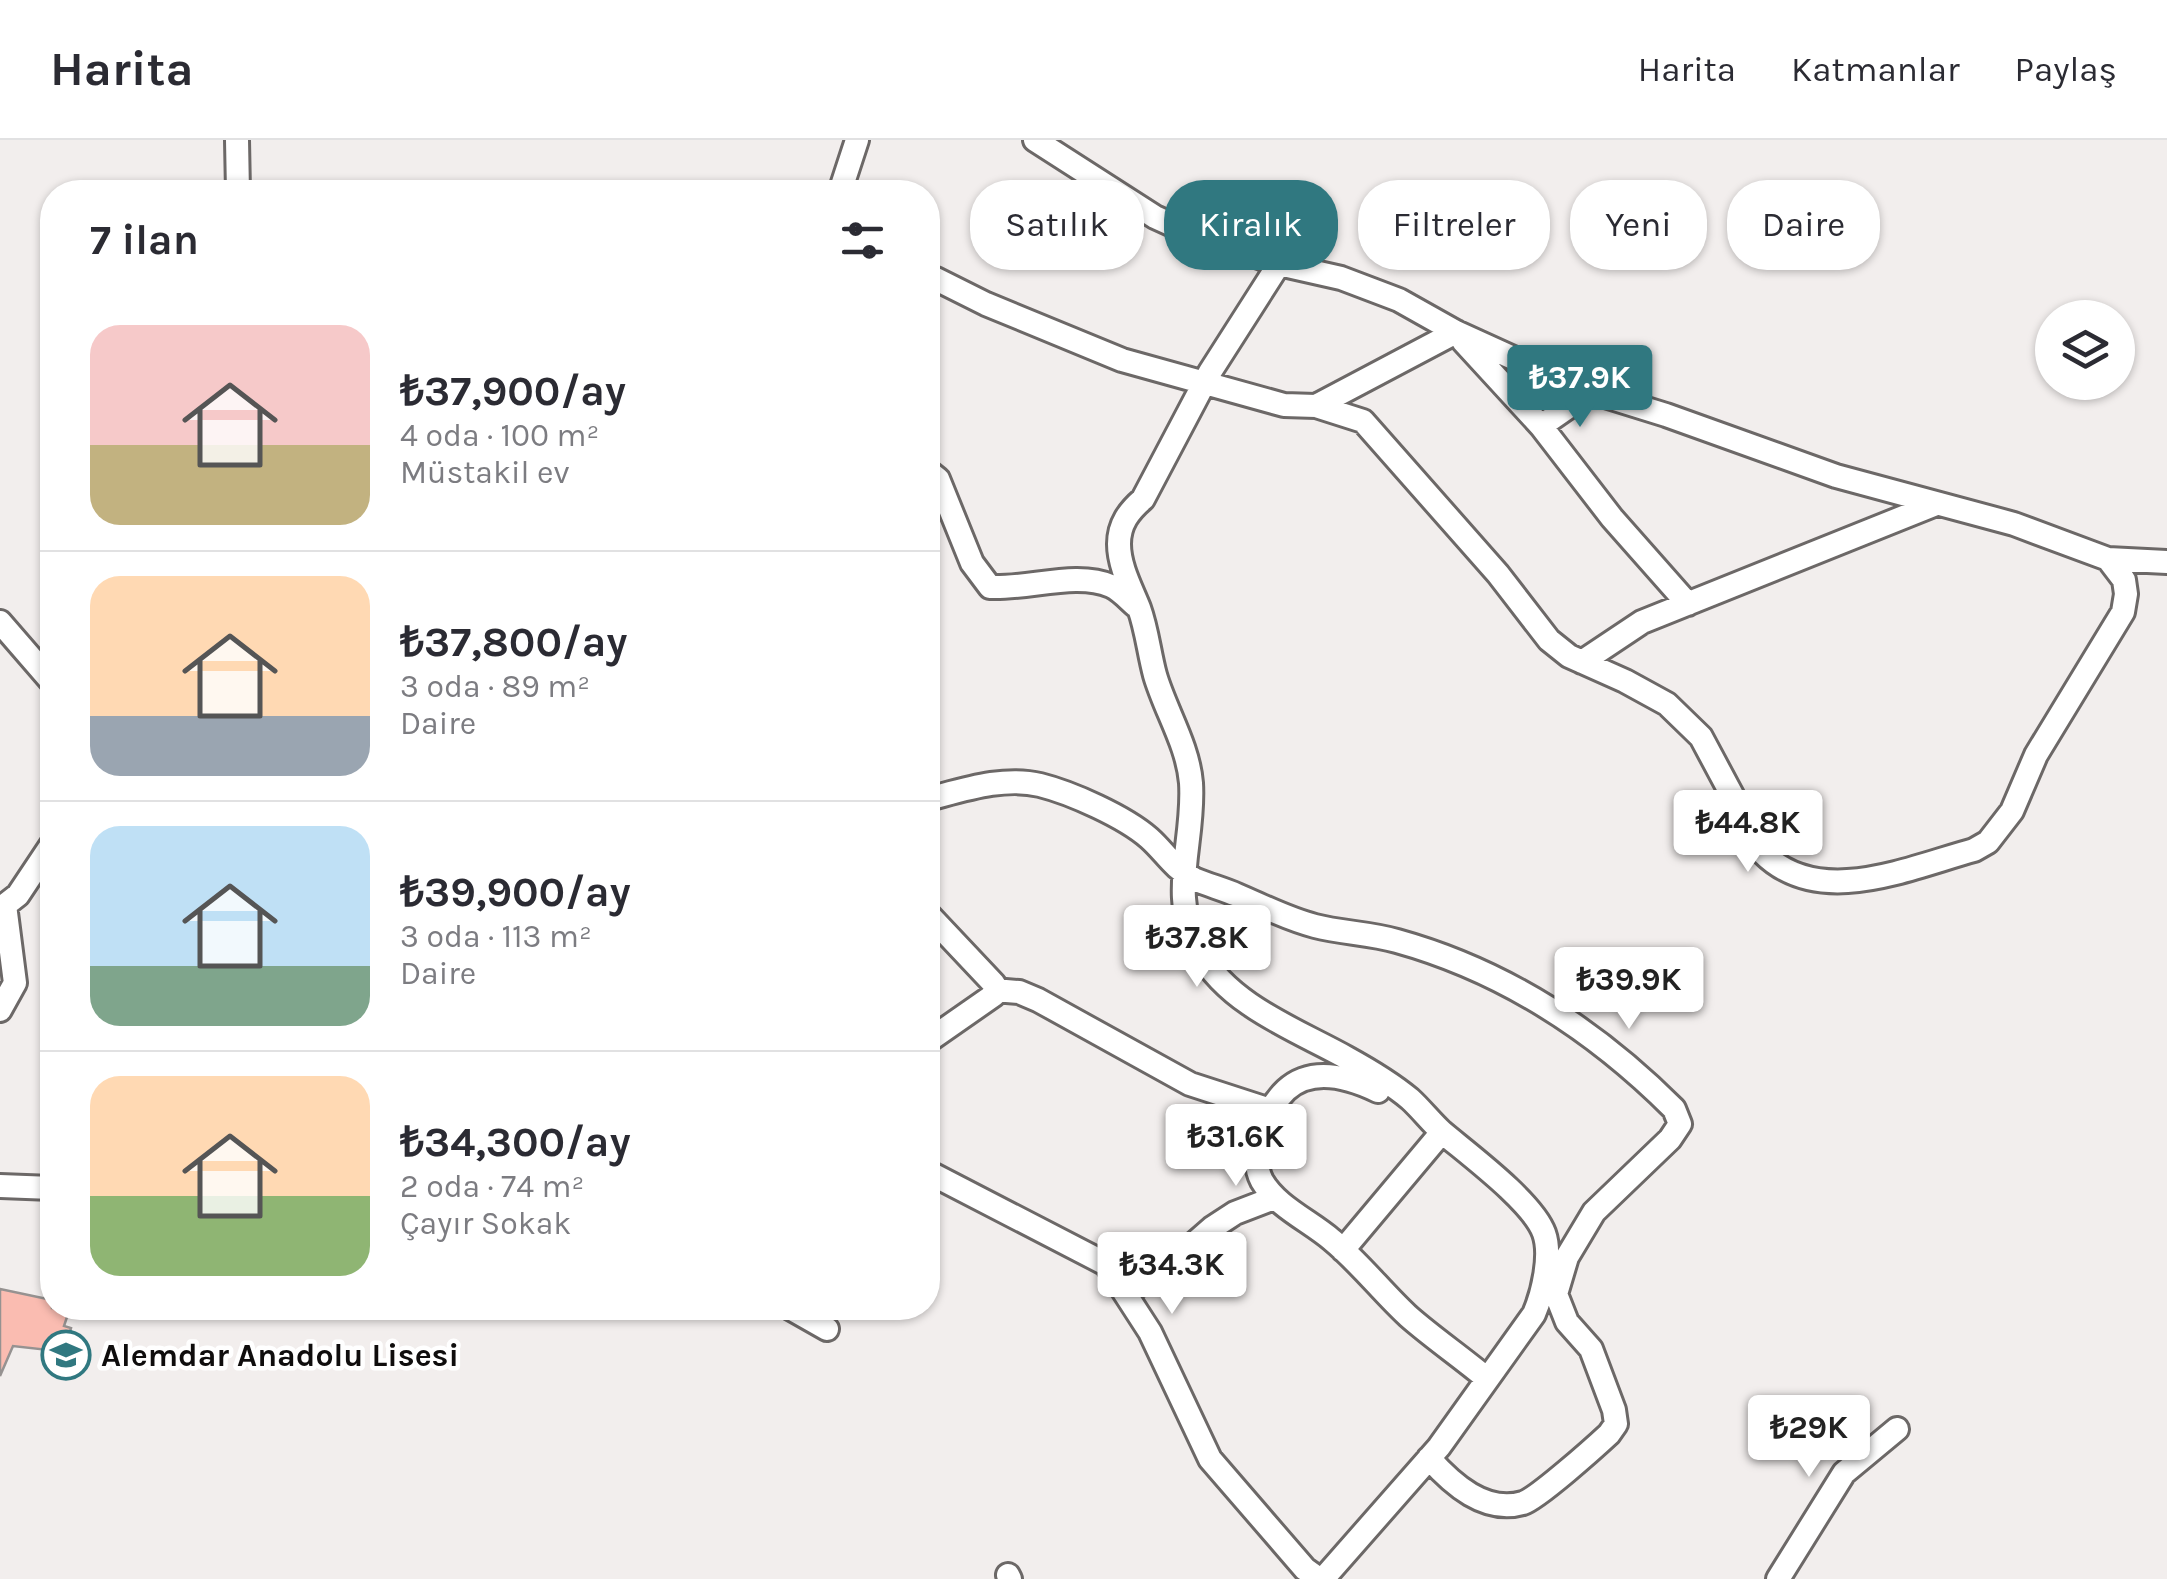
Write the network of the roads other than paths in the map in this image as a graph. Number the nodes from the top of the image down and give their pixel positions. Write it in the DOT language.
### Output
graph roads {
  1 [pos="236,140"];
  2 [pos="858,140"];
  3 [pos="1035,140"];
  4 [pos="238,180"];
  5 [pos="844,180"];
  6 [pos="1164,220"];
  7 [pos="1275,270"];
  8 [pos="1306,270"];
  9 [pos="940,281"];
  10 [pos="1456,332"];
  11 [pos="1204,383"];
  12 [pos="1590,392"];
  13 [pos="1316,406"];
  14 [pos="1541,426"];
  15 [pos="940,485"];
  16 [pos="1936,504"];
  17 [pos="2108,559"];
  18 [pos="2167,562"];
  19 [pos="1688,604"];
  20 [pos="1139,608"];
  21 [pos="0,622"];
  22 [pos="1582,662"];
  23 [pos="40,668"];
  24 [pos="940,795"];
  25 [pos="40,862"];
  26 [pos="1182,871"];
  27 [pos="2,907"];
  28 [pos="940,927"];
  29 [pos="994,990"];
  30 [pos="0,1010"];
  31 [pos="940,1033"];
  32 [pos="1270,1110"];
  33 [pos="1434,1124"];
  34 [pos="940,1178"];
  35 [pos="0,1186"];
  36 [pos="40,1188"];
  37 [pos="1274,1198"];
  38 [pos="1343,1250"];
  39 [pos="1127,1292"];
  40 [pos="811,1320"];
  41 [pos="827,1329"];
  42 [pos="1486,1378"];
  43 [pos="1897,1428"];
  44 [pos="1429,1458"];
  45 [pos="1321,1579"];
  46 [pos="1778,1579"];
  1 -- 4 [label="street"];
  2 -- 5 [label="street"];
  3 -- 6 [label="street"];
  7 -- 11 [label="street"];
  8 -- 10 [label="street"];
  9 -- 11 [label="street"];
  10 -- 12 [label="street"];
  10 -- 13 [label="street"];
  10 -- 14 [label="street"];
  11 -- 13 [label="street"];
  11 -- 20 [label="street"];
  12 -- 14 [label="street"];
  12 -- 16 [label="street"];
  13 -- 22 [label="street"];
  14 -- 19 [label="street"];
  15 -- 20 [label="street"];
  16 -- 17 [label="street"];
  16 -- 19 [label="street"];
  17 -- 18 [label="street"];
  17 -- 22 [label="street"];
  19 -- 22 [label="street"];
  20 -- 26 [label="street"];
  21 -- 23 [label="street"];
  24 -- 26 [label="street"];
  25 -- 27 [label="street"];
  26 -- 33 [label="street"];
  26 -- 44 [label="street"];
  27 -- 30 [label="street"];
  28 -- 29 [label="street"];
  29 -- 31 [label="street"];
  29 -- 32 [label="street"];
  32 -- 33 [label="street"];
  32 -- 37 [label="street"];
  33 -- 38 [label="street"];
  33 -- 42 [label="street"];
  34 -- 39 [label="street"];
  35 -- 36 [label="street"];
  37 -- 38 [label="street"];
  37 -- 39 [label="street"];
  38 -- 42 [label="street"];
  39 -- 45 [label="street"];
  40 -- 41 [label="street"];
  42 -- 44 [label="street"];
  43 -- 46 [label="street"];
  44 -- 45 [label="street"];
}
